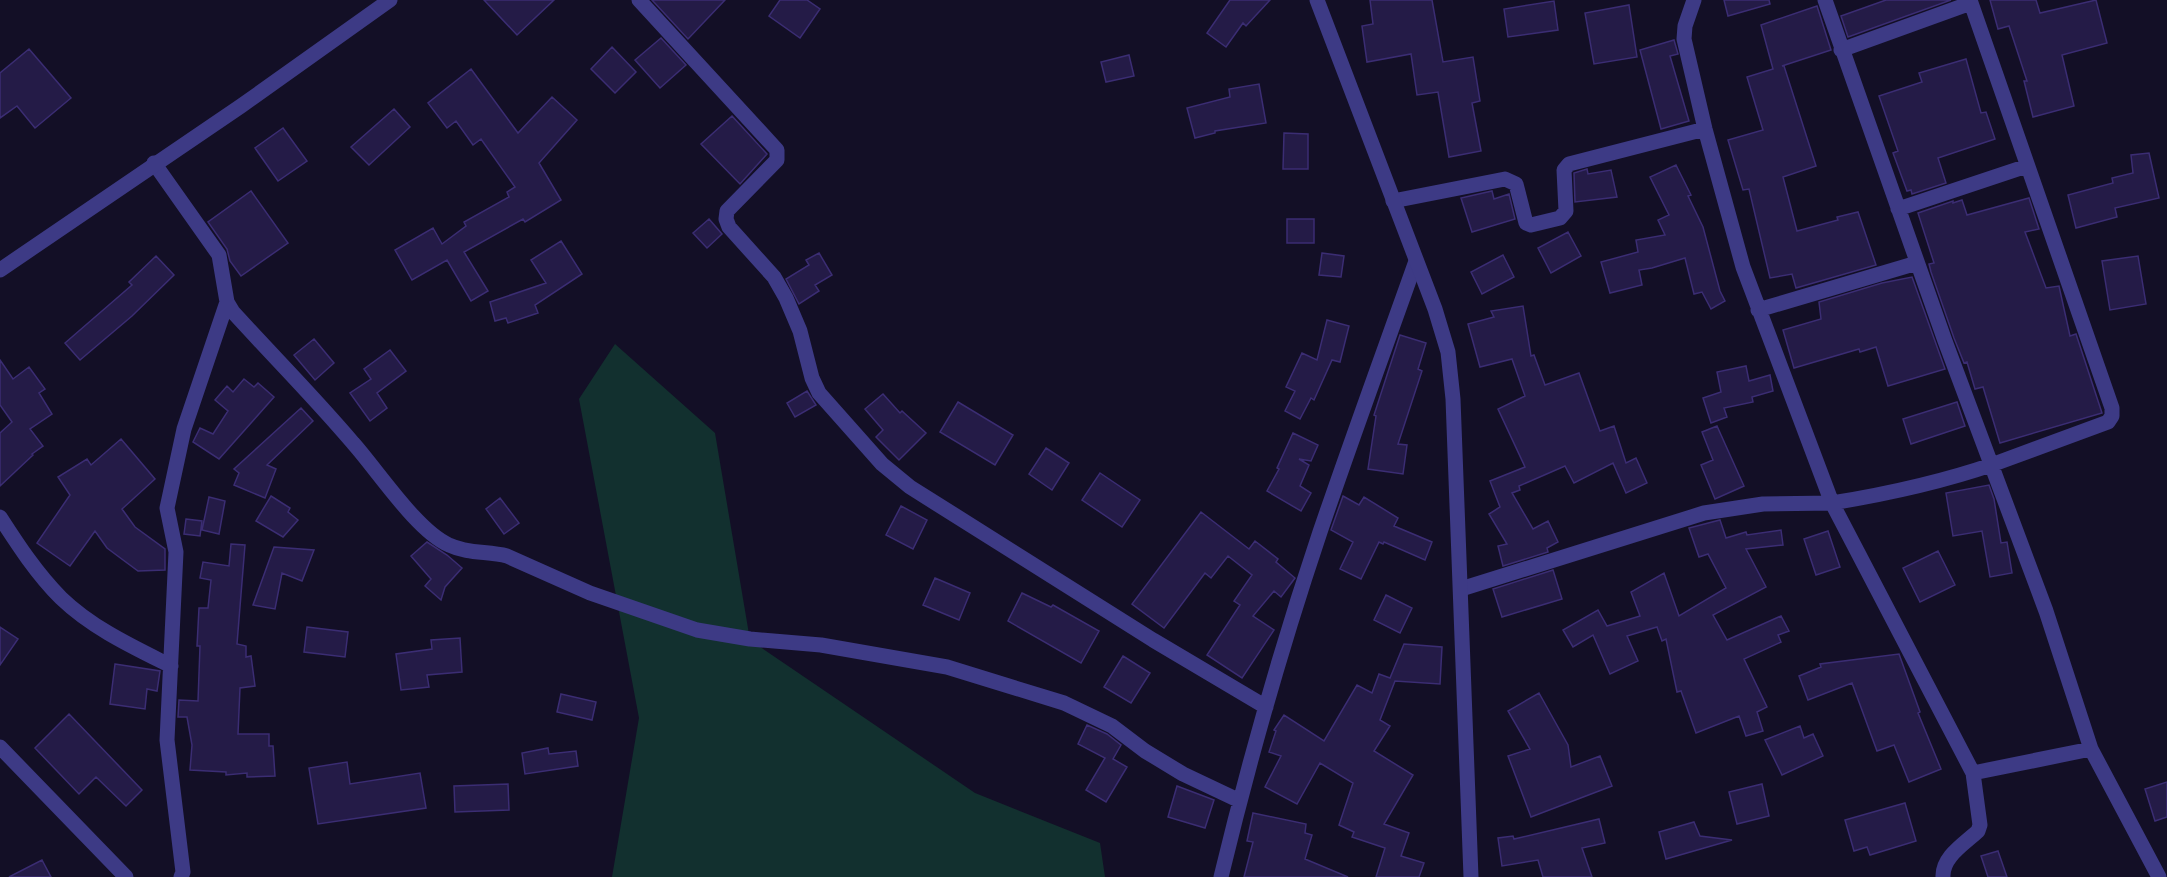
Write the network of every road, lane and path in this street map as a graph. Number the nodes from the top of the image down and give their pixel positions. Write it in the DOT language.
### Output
graph roads {
  1 [pos="390,0"];
  2 [pos="639,0"];
  3 [pos="1317,0"];
  4 [pos="1694,0"];
  5 [pos="1825,0"];
  6 [pos="1971,2"];
  7 [pos="1841,50"];
  8 [pos="1705,129"];
  9 [pos="154,163"];
  10 [pos="2027,166"];
  11 [pos="1393,201"];
  12 [pos="1898,209"];
  13 [pos="1416,261"];
  14 [pos="1917,263"];
  15 [pos="0,270"];
  16 [pos="227,302"];
  17 [pos="1758,310"];
  18 [pos="1993,464"];
  19 [pos="1832,503"];
  20 [pos="0,517"];
  21 [pos="1461,589"];
  22 [pos="171,666"];
  23 [pos="1266,707"];
  24 [pos="0,747"];
  25 [pos="2091,749"];
  26 [pos="1973,773"];
  27 [pos="1240,801"];
  28 [pos="126,877"];
  29 [pos="181,877"];
  30 [pos="1221,877"];
  31 [pos="1471,877"];
  32 [pos="1943,877"];
  33 [pos="2158,877"];
  1 -- 9 [label="street"];
  2 -- 23 [label="street"];
  3 -- 11 [label="street"];
  4 -- 8 [label="street"];
  5 -- 7 [label="street"];
  6 -- 7 [label="street"];
  6 -- 10 [label="street"];
  7 -- 12 [label="street"];
  8 -- 11 [label="street"];
  8 -- 17 [label="street"];
  9 -- 15 [label="street"];
  9 -- 16 [label="street"];
  10 -- 12 [label="street"];
  10 -- 18 [label="street"];
  11 -- 13 [label="street"];
  12 -- 14 [label="street"];
  13 -- 21 [label="street"];
  13 -- 23 [label="street"];
  14 -- 17 [label="street"];
  14 -- 18 [label="street"];
  16 -- 22 [label="street"];
  16 -- 27 [label="street"];
  17 -- 19 [label="street"];
  18 -- 19 [label="street"];
  18 -- 25 [label="street"];
  19 -- 21 [label="street"];
  19 -- 26 [label="street"];
  20 -- 22 [label="street"];
  21 -- 31 [label="street"];
  22 -- 29 [label="street"];
  23 -- 27 [label="street"];
  24 -- 28 [label="street"];
  25 -- 26 [label="street"];
  25 -- 33 [label="street"];
  26 -- 32 [label="street"];
  27 -- 30 [label="street"];
}
